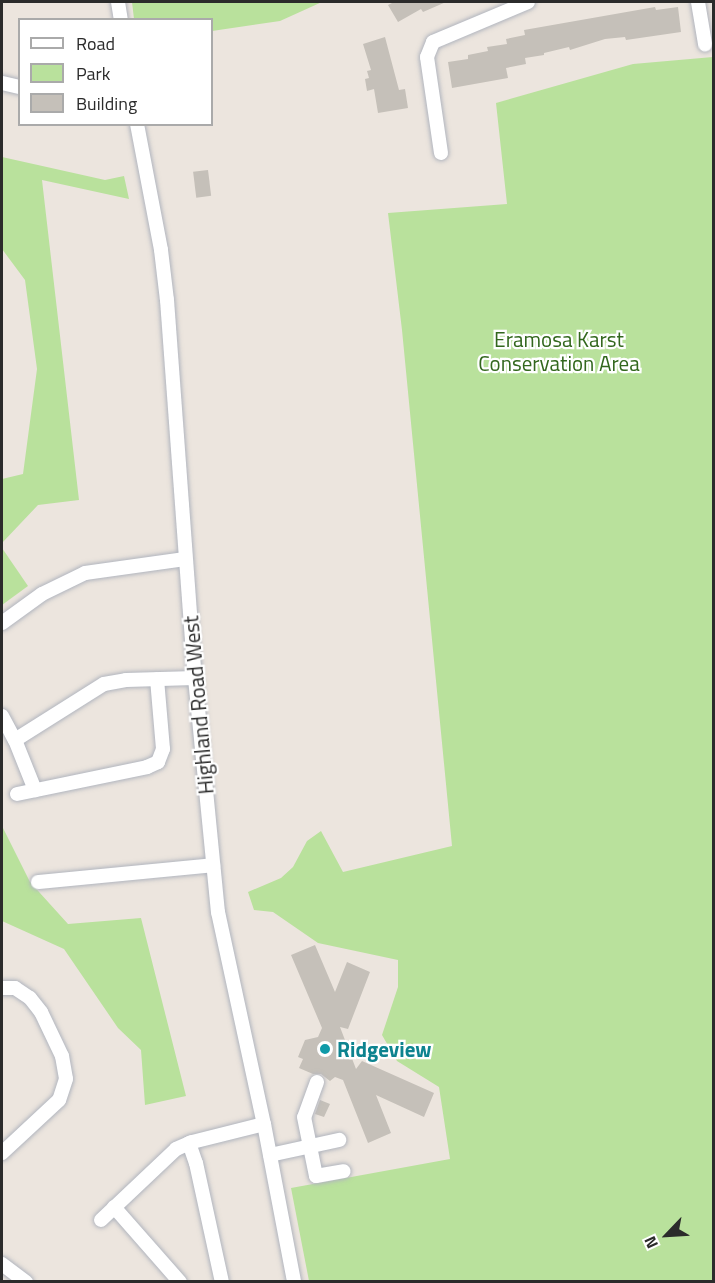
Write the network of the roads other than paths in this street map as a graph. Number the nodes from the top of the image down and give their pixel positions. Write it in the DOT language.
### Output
graph roads {
  1 [pos="118,2"];
  2 [pos="528,2"];
  3 [pos="698,2"];
  4 [pos="121,18"];
  5 [pos="705,44"];
  6 [pos="2,83"];
  7 [pos="18,87"];
  8 [pos="137,126"];
  9 [pos="441,153"];
  10 [pos="185,559"];
  11 [pos="2,623"];
  12 [pos="195,678"];
  13 [pos="157,679"];
  14 [pos="2,716"];
  15 [pos="15,740"];
  16 [pos="35,790"];
  17 [pos="17,794"];
  18 [pos="213,865"];
  19 [pos="38,882"];
  20 [pos="2,988"];
  21 [pos="317,1082"];
  22 [pos="264,1124"];
  23 [pos="339,1140"];
  24 [pos="189,1143"];
  25 [pos="310,1146"];
  26 [pos="2,1153"];
  27 [pos="270,1155"];
  28 [pos="344,1170"];
  29 [pos="114,1207"];
  30 [pos="100,1220"];
  31 [pos="2,1264"];
  32 [pos="26,1281"];
  33 [pos="180,1281"];
  34 [pos="222,1281"];
  35 [pos="294,1281"];
  1 -- 4 [label="street"];
  2 -- 9 [label="street"];
  3 -- 5 [label="street"];
  6 -- 7 [label="street"];
  8 -- 10 [label="street, Highland Road West"];
  10 -- 11 [label="street"];
  10 -- 12 [label="street, Highland Road West"];
  12 -- 13 [label="street"];
  12 -- 18 [label="street, Highland Road West"];
  13 -- 15 [label="street"];
  13 -- 16 [label="street"];
  14 -- 15 [label="street"];
  15 -- 16 [label="street"];
  16 -- 17 [label="street"];
  18 -- 19 [label="street"];
  18 -- 22 [label="street, Highland Road West"];
  20 -- 26 [label="street"];
  21 -- 25 [label="street"];
  22 -- 24 [label="street"];
  22 -- 27 [label="street, Highland Road West"];
  23 -- 25 [label="street"];
  24 -- 29 [label="street"];
  24 -- 34 [label="street"];
  25 -- 27 [label="street"];
  25 -- 28 [label="street"];
  27 -- 35 [label="street, Highland Road West"];
  29 -- 30 [label="street"];
  29 -- 33 [label="street"];
  31 -- 32 [label="street"];
}
